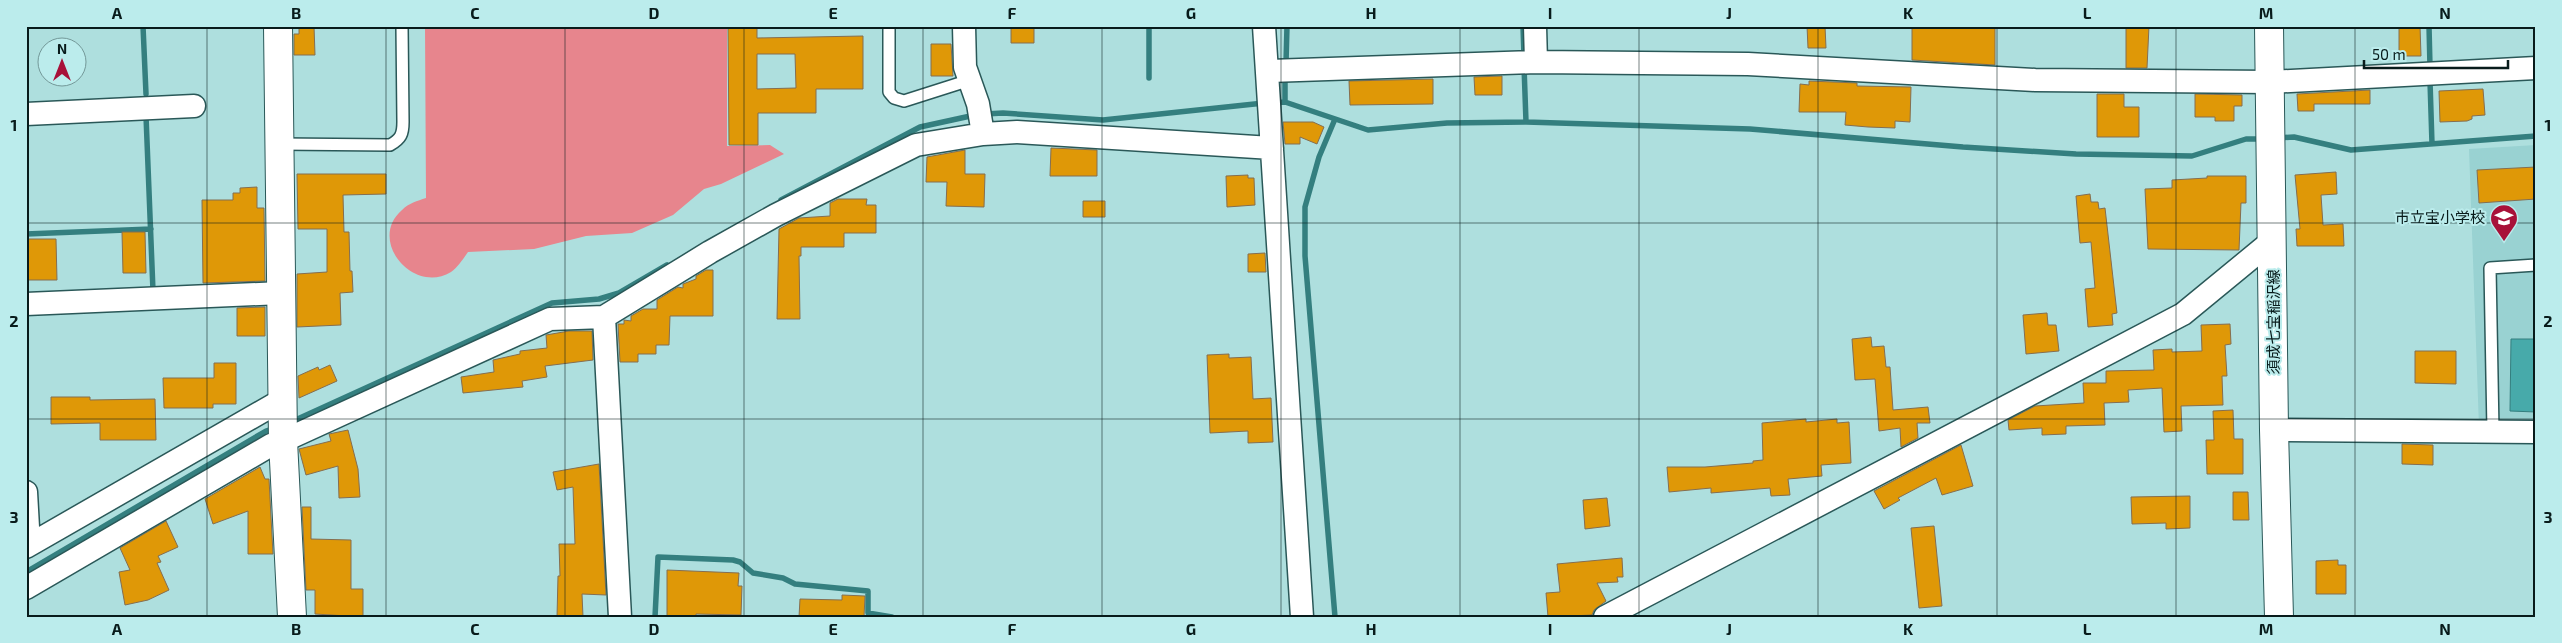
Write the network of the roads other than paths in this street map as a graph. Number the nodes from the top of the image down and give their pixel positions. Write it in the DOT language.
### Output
graph roads {
  1 [pos="278,26"];
  2 [pos="402,26"];
  3 [pos="889,26"];
  4 [pos="964,26"];
  5 [pos="1264,26"];
  6 [pos="1535,26"];
  7 [pos="2269,26"];
  8 [pos="1528,62"];
  9 [pos="2536,68"];
  10 [pos="970,80"];
  11 [pos="2270,82"];
  12 [pos="1268,92"];
  13 [pos="194,106"];
  14 [pos="26,114"];
  15 [pos="981,120"];
  16 [pos="279,144"];
  17 [pos="1272,148"];
  18 [pos="2273,240"];
  19 [pos="2536,266"];
  20 [pos="281,293"];
  21 [pos="26,304"];
  22 [pos="604,317"];
  23 [pos="282,423"];
  24 [pos="2274,430"];
  25 [pos="2493,432"];
  26 [pos="2536,432"];
  27 [pos="26,495"];
  28 [pos="27,548"];
  29 [pos="36,580"];
  30 [pos="292,617"];
  31 [pos="620,617"];
  32 [pos="1302,617"];
  33 [pos="1605,617"];
  34 [pos="2279,617"];
  1 -- 16 [label="main road"];
  2 -- 16 [label="lane"];
  3 -- 10 [label="lane"];
  4 -- 10 [label="street"];
  5 -- 12 [label="street"];
  6 -- 8 [label="street"];
  7 -- 11 [label="main road, 須成七宝稲沢線"];
  8 -- 11 [label="street"];
  8 -- 12 [label="street"];
  9 -- 11 [label="street"];
  10 -- 15 [label="street"];
  11 -- 18 [label="main road, 須成七宝稲沢線"];
  12 -- 17 [label="street"];
  13 -- 14 [label="street"];
  15 -- 17 [label="street"];
  15 -- 22 [label="street"];
  16 -- 20 [label="main road"];
  17 -- 32 [label="street"];
  18 -- 24 [label="main road, 須成七宝稲沢線"];
  18 -- 33 [label="street"];
  19 -- 25 [label="lane"];
  20 -- 21 [label="street"];
  20 -- 23 [label="main road"];
  22 -- 23 [label="street"];
  22 -- 31 [label="street"];
  23 -- 28 [label="street"];
  23 -- 29 [label="street"];
  23 -- 30 [label="main road"];
  24 -- 25 [label="street"];
  24 -- 34 [label="main road, 須成七宝稲沢線"];
  25 -- 26 [label="street"];
  27 -- 28 [label="street"];
  28 -- 29 [label="street"];
}
